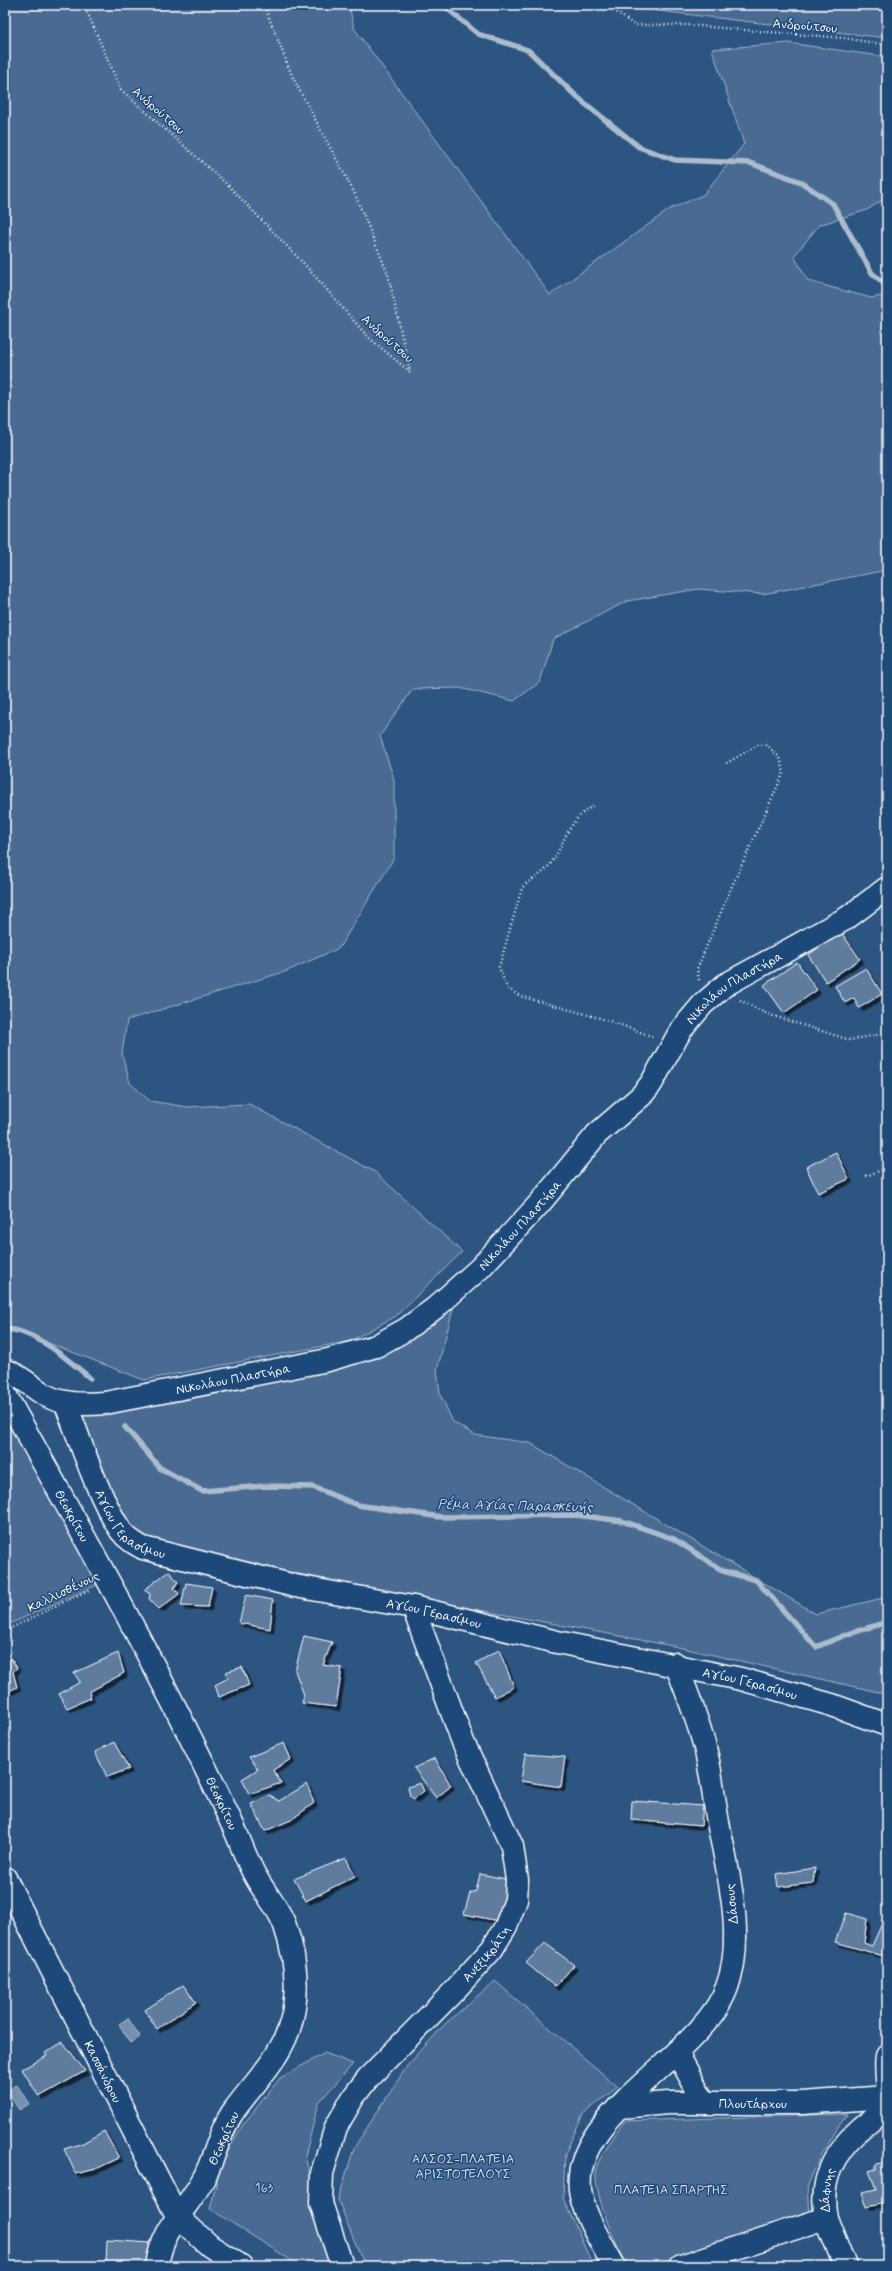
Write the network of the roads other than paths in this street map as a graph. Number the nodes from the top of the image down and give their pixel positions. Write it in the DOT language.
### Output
graph roads {
  1 [pos="887,888"];
  2 [pos="5,1370"];
  3 [pos="5,1394"];
  4 [pos="65,1402"];
  5 [pos="413,1608"];
  6 [pos="676,1664"];
  7 [pos="887,1725"];
  8 [pos="5,1878"];
  9 [pos="677,2053"];
  10 [pos="887,2056"];
  11 [pos="887,2097"];
  12 [pos="704,2102"];
  13 [pos="619,2107"];
  14 [pos="178,2216"];
  15 [pos="826,2218"];
  16 [pos="157,2266"];
  17 [pos="241,2266"];
  18 [pos="342,2266"];
  19 [pos="614,2266"];
  20 [pos="681,2266"];
  21 [pos="845,2266"];
  1 -- 4 [label="street, Νικολάου Πλαστήρα"];
  2 -- 4 [label="street, Νικολάου Πλαστήρα"];
  3 -- 14 [label="street, Θεοκρίτου"];
  4 -- 5 [label="street, Αγίου Γερασίμου"];
  5 -- 6 [label="street, Αγίου Γερασίμου"];
  5 -- 18 [label="street, Ανεξικράτη"];
  6 -- 7 [label="street, Αγίου Γερασίμου"];
  6 -- 9 [label="street, Δάσους"];
  8 -- 14 [label="street, Κασσάνδρου"];
  9 -- 12 [label="street"];
  9 -- 13 [label="street, Δάσους"];
  10 -- 11 [label="street"];
  11 -- 12 [label="street, Πλουτάρχου"];
  11 -- 15 [label="street, Δάφνης"];
  12 -- 13 [label="street, Πλουτάρχου"];
  13 -- 19 [label="street, Δάσους"];
  14 -- 16 [label="street"];
  14 -- 17 [label="street, Κασσάνδρου"];
  15 -- 20 [label="street, Δάφνης"];
  15 -- 21 [label="street"];
}
